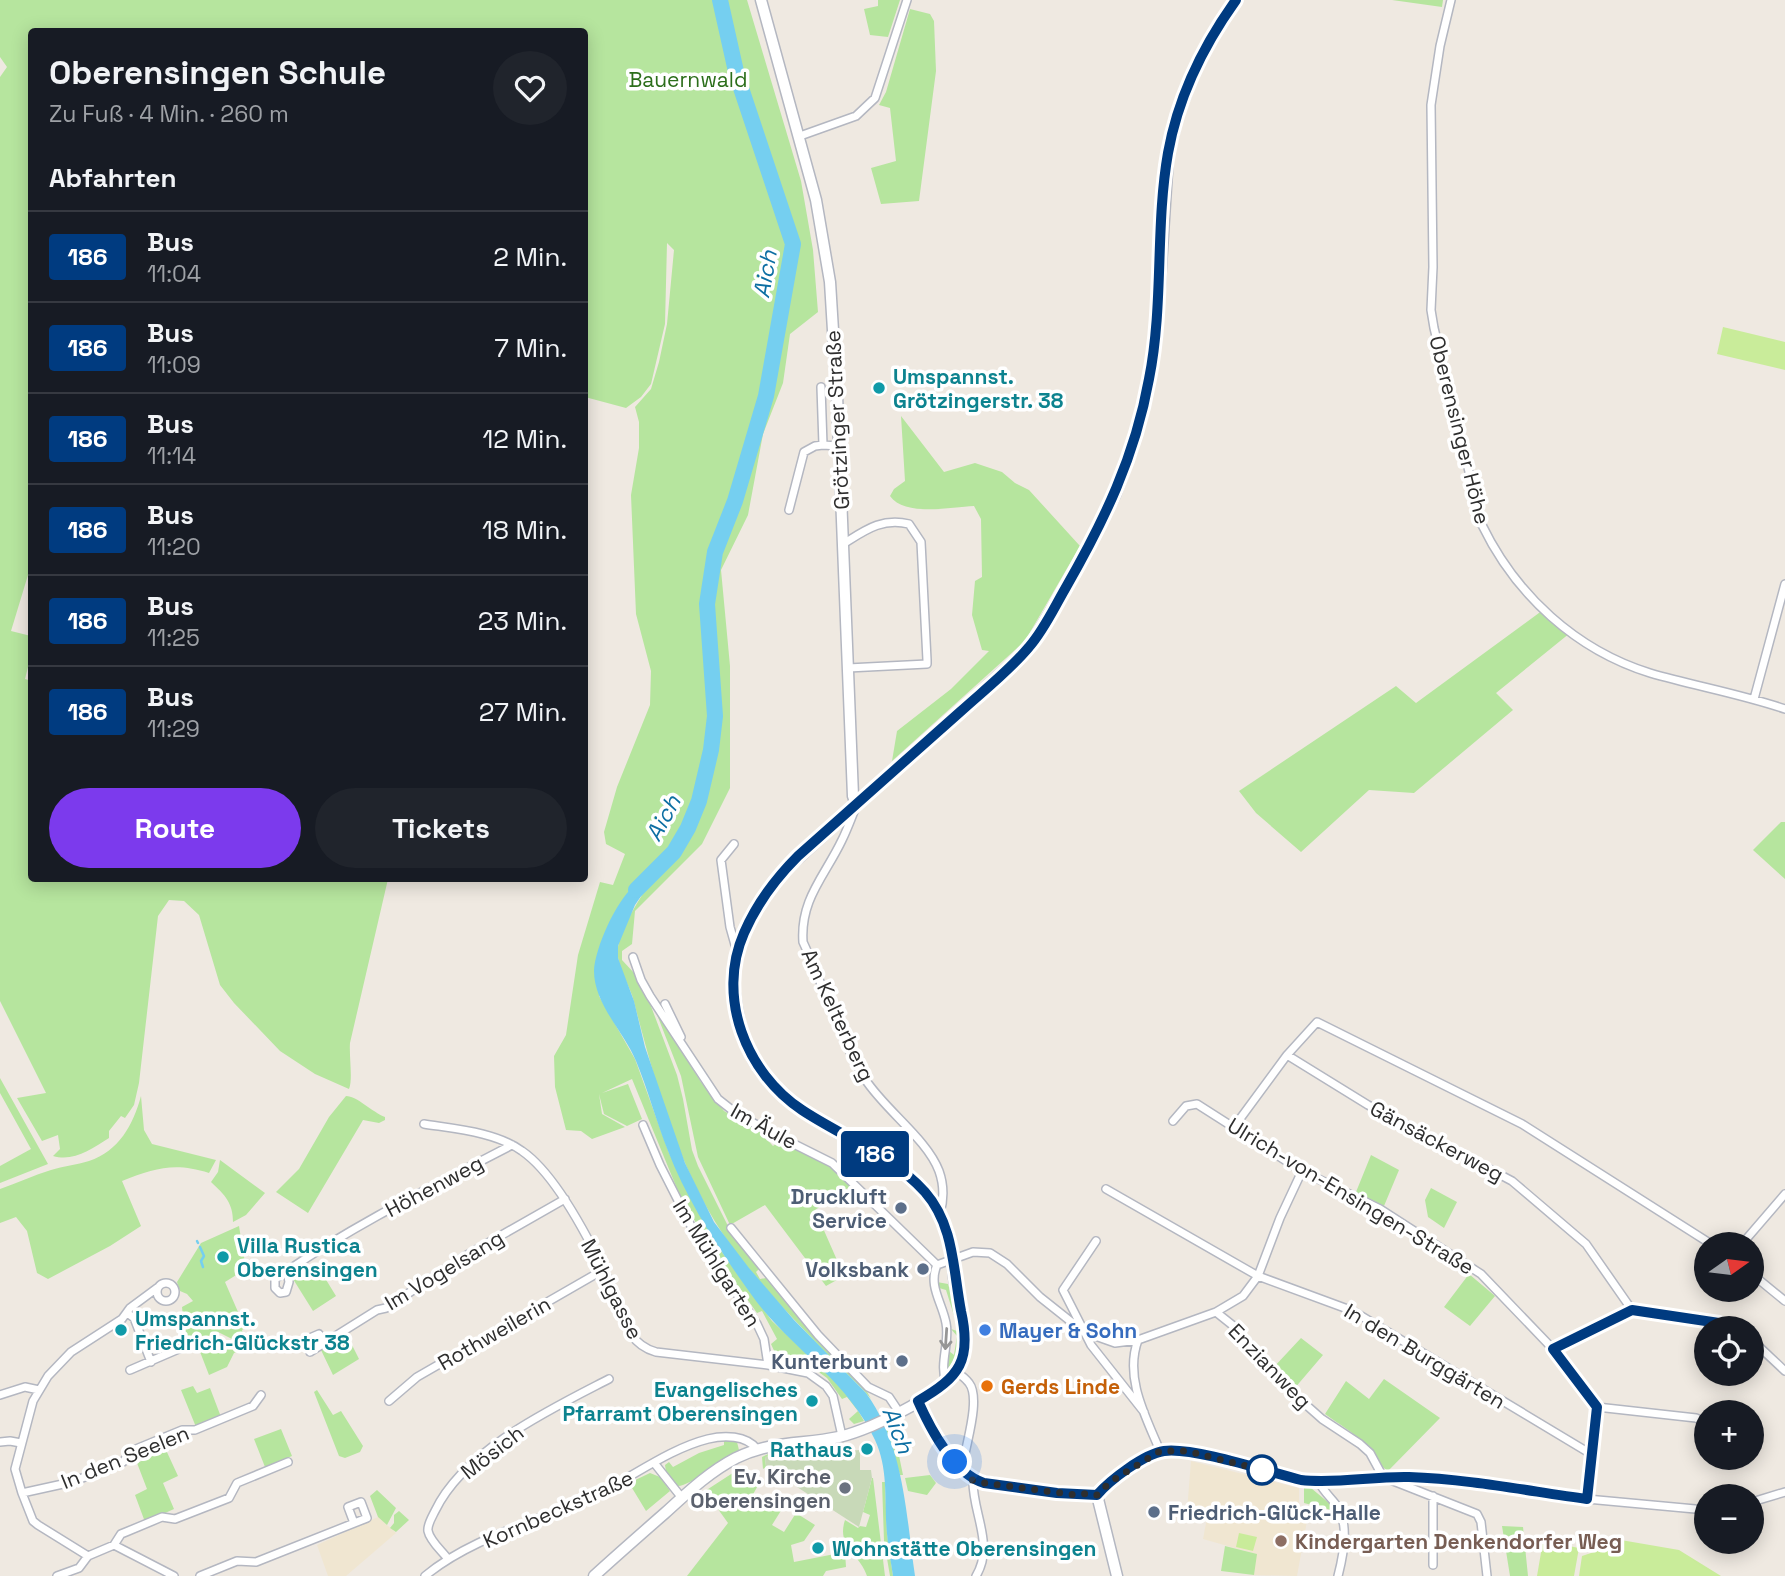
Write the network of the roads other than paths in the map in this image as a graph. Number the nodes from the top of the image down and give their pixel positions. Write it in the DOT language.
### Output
graph roads {
  1 [pos="761,0"];
  2 [pos="907,0"];
  3 [pos="1236,0"];
  4 [pos="1451,0"];
  5 [pos="800,136"];
  6 [pos="821,387"];
  7 [pos="823,445"];
  8 [pos="838,446"];
  9 [pos="789,510"];
  10 [pos="843,544"];
  11 [pos="1785,584"];
  12 [pos="848,668"];
  13 [pos="1754,699"];
  14 [pos="1785,709"];
  15 [pos="856,805"];
  16 [pos="734,844"];
  17 [pos="737,953"];
  18 [pos="633,957"];
  19 [pos="665,1004"];
  20 [pos="686,1047"];
  21 [pos="1287,1055"];
  22 [pos="1173,1121"];
  23 [pos="425,1124"];
  24 [pos="643,1125"];
  25 [pos="1234,1127"];
  26 [pos="512,1145"];
  27 [pos="1302,1171"];
  28 [pos="1106,1189"];
  29 [pos="1785,1194"];
  30 [pos="565,1199"];
  31 [pos="940,1213"];
  32 [pos="732,1228"];
  33 [pos="1752,1232"];
  34 [pos="1694,1233"];
  35 [pos="1096,1241"];
  36 [pos="953,1260"];
  37 [pos="937,1265"];
  38 [pos="603,1270"];
  39 [pos="286,1271"];
  40 [pos="1258,1276"];
  41 [pos="1764,1284"];
  42 [pos="158,1288"];
  43 [pos="1785,1301"];
  44 [pos="1632,1310"];
  45 [pos="1216,1312"];
  46 [pos="127,1313"];
  47 [pos="1694,1319"];
  48 [pos="1084,1332"];
  49 [pos="1138,1340"];
  50 [pos="325,1344"];
  51 [pos="188,1345"];
  52 [pos="1553,1349"];
  53 [pos="1764,1351"];
  54 [pos="151,1362"];
  55 [pos="768,1364"];
  56 [pos="130,1370"];
  57 [pos="1785,1371"];
  58 [pos="957,1372"];
  59 [pos="609,1379"];
  60 [pos="946,1383"];
  61 [pos="39,1390"];
  62 [pos="0,1395"];
  63 [pos="261,1395"];
  64 [pos="389,1401"];
  65 [pos="918,1401"];
  66 [pos="1597,1407"];
  67 [pos="900,1412"];
  68 [pos="1144,1412"];
  69 [pos="1694,1418"];
  70 [pos="842,1436"];
  71 [pos="0,1443"];
  72 [pos="20,1443"];
  73 [pos="757,1449"];
  74 [pos="1160,1451"];
  75 [pos="965,1454"];
  76 [pos="1591,1454"];
  77 [pos="288,1462"];
  78 [pos="655,1464"];
  79 [pos="1383,1477"];
  80 [pos="972,1480"];
  81 [pos="1319,1482"];
  82 [pos="1785,1492"];
  83 [pos="22,1493"];
  84 [pos="1097,1495"];
  85 [pos="1433,1496"];
  86 [pos="682,1498"];
  87 [pos="1764,1498"];
  88 [pos="1587,1499"];
  89 [pos="1694,1509"];
  90 [pos="354,1523"];
  91 [pos="114,1545"];
  92 [pos="88,1556"];
  93 [pos="447,1558"];
  94 [pos="1433,1565"];
  95 [pos="57,1576"];
  96 [pos="174,1576"];
  97 [pos="200,1576"];
  98 [pos="425,1576"];
  99 [pos="594,1576"];
  100 [pos="976,1576"];
  101 [pos="1117,1576"];
  102 [pos="1338,1576"];
  103 [pos="1487,1576"];
  1 -- 5 [label="main road, Grötzinger Straße"];
  2 -- 5 [label="street"];
  3 -- 15 [label="main road"];
  4 -- 13 [label="street, Oberensinger Höhe"];
  5 -- 8 [label="main road, Grötzinger Straße"];
  6 -- 7 [label="street"];
  7 -- 8 [label="street"];
  7 -- 9 [label="street"];
  8 -- 10 [label="main road, Grötzinger Straße"];
  10 -- 12 [label="main road, Grötzinger Straße"];
  10 -- 12 [label="street"];
  11 -- 13 [label="street"];
  12 -- 15 [label="main road, Grötzinger Straße"];
  13 -- 14 [label="street, Oberensinger Höhe"];
  15 -- 17 [label="main road"];
  15 -- 31 [label="street, Am Kelterberg"];
  16 -- 17 [label="street"];
  17 -- 31 [label="main road"];
  18 -- 20 [label="street, Im Äule"];
  19 -- 20 [label="street, Im Äule"];
  20 -- 37 [label="street, Im Äule"];
  21 -- 25 [label="street"];
  21 -- 34 [label="street"];
  21 -- 44 [label="street, Gänsäckerweg"];
  22 -- 25 [label="street, Ulrich-von-Ensingen-Straße"];
  23 -- 26 [label="street, Mühlgasse"];
  24 -- 55 [label="street, Im Mühlgarten"];
  25 -- 27 [label="street, Ulrich-von-Ensingen-Straße"];
  26 -- 30 [label="street, Mühlgasse"];
  26 -- 39 [label="street, Höhenweg"];
  27 -- 40 [label="street"];
  27 -- 52 [label="street, Ulrich-von-Ensingen-Straße"];
  28 -- 40 [label="street, In den Burggärten"];
  29 -- 33 [label="street"];
  30 -- 38 [label="street, Mühlgasse"];
  30 -- 50 [label="street, Im Vogelsang"];
  31 -- 36 [label="main road"];
  32 -- 67 [label="street"];
  35 -- 48 [label="street"];
  36 -- 37 [label="street"];
  36 -- 48 [label="street"];
  36 -- 58 [label="main road"];
  37 -- 60 [label="street, one-way"];
  38 -- 55 [label="street, Mühlgasse"];
  38 -- 64 [label="street, Rothweilerin"];
  40 -- 45 [label="street"];
  40 -- 76 [label="street, In den Burggärten"];
  41 -- 43 [label="street"];
  42 -- 46 [label="street"];
  44 -- 47 [label="street"];
  44 -- 52 [label="street"];
  45 -- 49 [label="street"];
  45 -- 79 [label="street, Enzianweg"];
  46 -- 54 [label="street"];
  46 -- 61 [label="street"];
  48 -- 49 [label="street"];
  48 -- 68 [label="street"];
  49 -- 68 [label="street"];
  51 -- 54 [label="street"];
  52 -- 66 [label="street, Ulrich-von-Ensingen-Straße"];
  53 -- 57 [label="street"];
  54 -- 56 [label="street"];
  55 -- 70 [label="street, Mühlgasse"];
  58 -- 60 [label="main road"];
  58 -- 75 [label="street"];
  59 -- 93 [label="street, Mösich"];
  60 -- 65 [label="main road"];
  61 -- 62 [label="street"];
  61 -- 72 [label="street"];
  63 -- 83 [label="street, In den Seelen"];
  65 -- 67 [label="main road"];
  65 -- 80 [label="main road"];
  66 -- 69 [label="street"];
  66 -- 76 [label="street"];
  67 -- 70 [label="main road"];
  68 -- 74 [label="street"];
  70 -- 73 [label="main road"];
  71 -- 72 [label="street"];
  72 -- 83 [label="street"];
  73 -- 78 [label="street"];
  73 -- 86 [label="main road"];
  74 -- 81 [label="street"];
  74 -- 84 [label="street"];
  76 -- 88 [label="street"];
  77 -- 91 [label="street"];
  78 -- 86 [label="street, Kornbeckstraße"];
  78 -- 93 [label="street, Kornbeckstraße"];
  79 -- 81 [label="street"];
  79 -- 85 [label="street"];
  79 -- 88 [label="street"];
  80 -- 84 [label="main road"];
  80 -- 100 [label="street"];
  81 -- 102 [label="street"];
  82 -- 87 [label="street"];
  83 -- 92 [label="street"];
  84 -- 101 [label="main road"];
  85 -- 94 [label="street"];
  85 -- 103 [label="street"];
  86 -- 99 [label="main road"];
  88 -- 89 [label="street"];
  90 -- 97 [label="street"];
  91 -- 92 [label="street"];
  91 -- 96 [label="street"];
  92 -- 95 [label="street"];
  93 -- 98 [label="street, Kornbeckstraße"];
}
